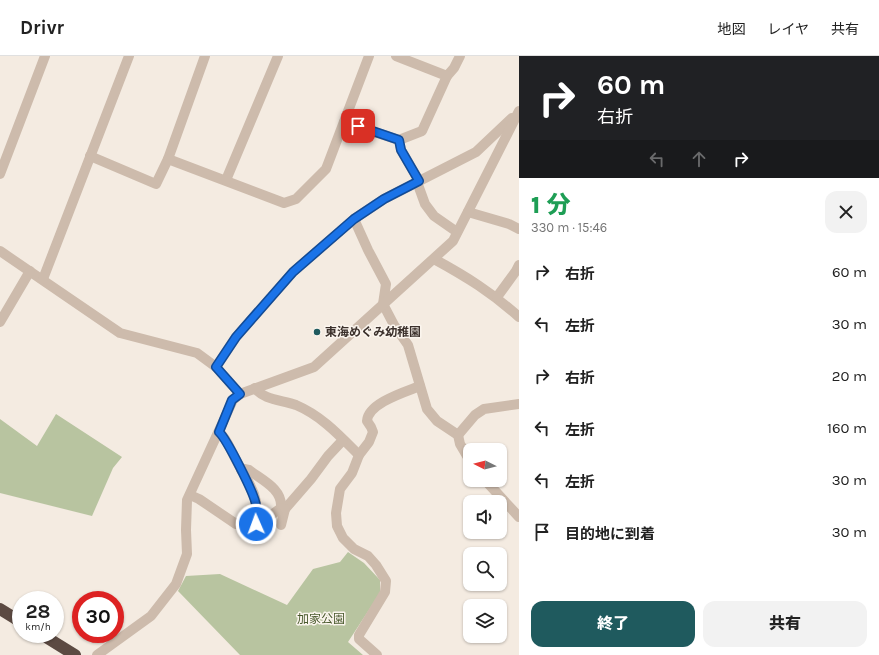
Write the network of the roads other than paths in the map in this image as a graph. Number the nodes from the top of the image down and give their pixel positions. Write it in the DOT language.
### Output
graph roads {
  1 [pos="45,56"];
  2 [pos="128,56"];
  3 [pos="205,56"];
  4 [pos="278,56"];
  5 [pos="369,56"];
  6 [pos="396,56"];
  7 [pos="460,56"];
  8 [pos="447,76"];
  9 [pos="519,112"];
  10 [pos="344,122"];
  11 [pos="399,140"];
  12 [pos="90,156"];
  13 [pos="168,159"];
  14 [pos="0,174"];
  15 [pos="226,180"];
  16 [pos="418,182"];
  17 [pos="468,212"];
  18 [pos="354,219"];
  19 [pos="519,230"];
  20 [pos="458,232"];
  21 [pos="0,251"];
  22 [pos="434,258"];
  23 [pos="519,265"];
  24 [pos="30,271"];
  25 [pos="43,279"];
  26 [pos="497,297"];
  27 [pos="383,304"];
  28 [pos="519,317"];
  29 [pos="0,322"];
  30 [pos="216,367"];
  31 [pos="420,386"];
  32 [pos="255,388"];
  33 [pos="240,394"];
  34 [pos="519,404"];
  35 [pos="219,432"];
  36 [pos="458,435"];
  37 [pos="343,440"];
  38 [pos="463,449"];
  39 [pos="359,455"];
  40 [pos="241,470"];
  41 [pos="491,487"];
  42 [pos="190,494"];
  43 [pos="283,509"];
  44 [pos="519,517"];
  45 [pos="249,522"];
  46 [pos="281,525"];
  47 [pos="0,609"];
  48 [pos="12,616"];
  49 [pos="56,643"];
  50 [pos="75,655"];
  51 [pos="97,655"];
  52 [pos="377,655"];
  1 -- 14 [label="street"];
  2 -- 12 [label="street"];
  3 -- 13 [label="street"];
  4 -- 15 [label="street"];
  5 -- 10 [label="street"];
  6 -- 8 [label="street"];
  7 -- 8 [label="street"];
  8 -- 11 [label="street"];
  9 -- 16 [label="street"];
  9 -- 17 [label="street"];
  10 -- 11 [label="street"];
  10 -- 15 [label="street"];
  11 -- 16 [label="street"];
  12 -- 13 [label="street"];
  12 -- 25 [label="street"];
  13 -- 15 [label="street"];
  16 -- 18 [label="street"];
  16 -- 20 [label="street"];
  17 -- 19 [label="street"];
  17 -- 20 [label="street"];
  18 -- 27 [label="street"];
  18 -- 30 [label="street"];
  20 -- 22 [label="street"];
  21 -- 24 [label="street"];
  22 -- 26 [label="street"];
  22 -- 27 [label="street"];
  23 -- 26 [label="street"];
  24 -- 25 [label="street"];
  24 -- 29 [label="street"];
  25 -- 30 [label="street"];
  26 -- 28 [label="street"];
  27 -- 31 [label="street"];
  27 -- 32 [label="street"];
  30 -- 33 [label="street"];
  31 -- 36 [label="street"];
  31 -- 39 [label="street"];
  32 -- 33 [label="street"];
  32 -- 37 [label="street"];
  33 -- 35 [label="street"];
  34 -- 36 [label="street"];
  35 -- 40 [label="street"];
  35 -- 42 [label="street"];
  36 -- 38 [label="street"];
  37 -- 39 [label="street"];
  37 -- 43 [label="street"];
  39 -- 52 [label="street"];
  40 -- 43 [label="street"];
  40 -- 45 [label="street"];
  41 -- 44 [label="street"];
  42 -- 45 [label="street"];
  42 -- 51 [label="street"];
  43 -- 45 [label="street"];
  43 -- 46 [label="street"];
  47 -- 48 [label="highway"];
  49 -- 50 [label="highway"];
}
